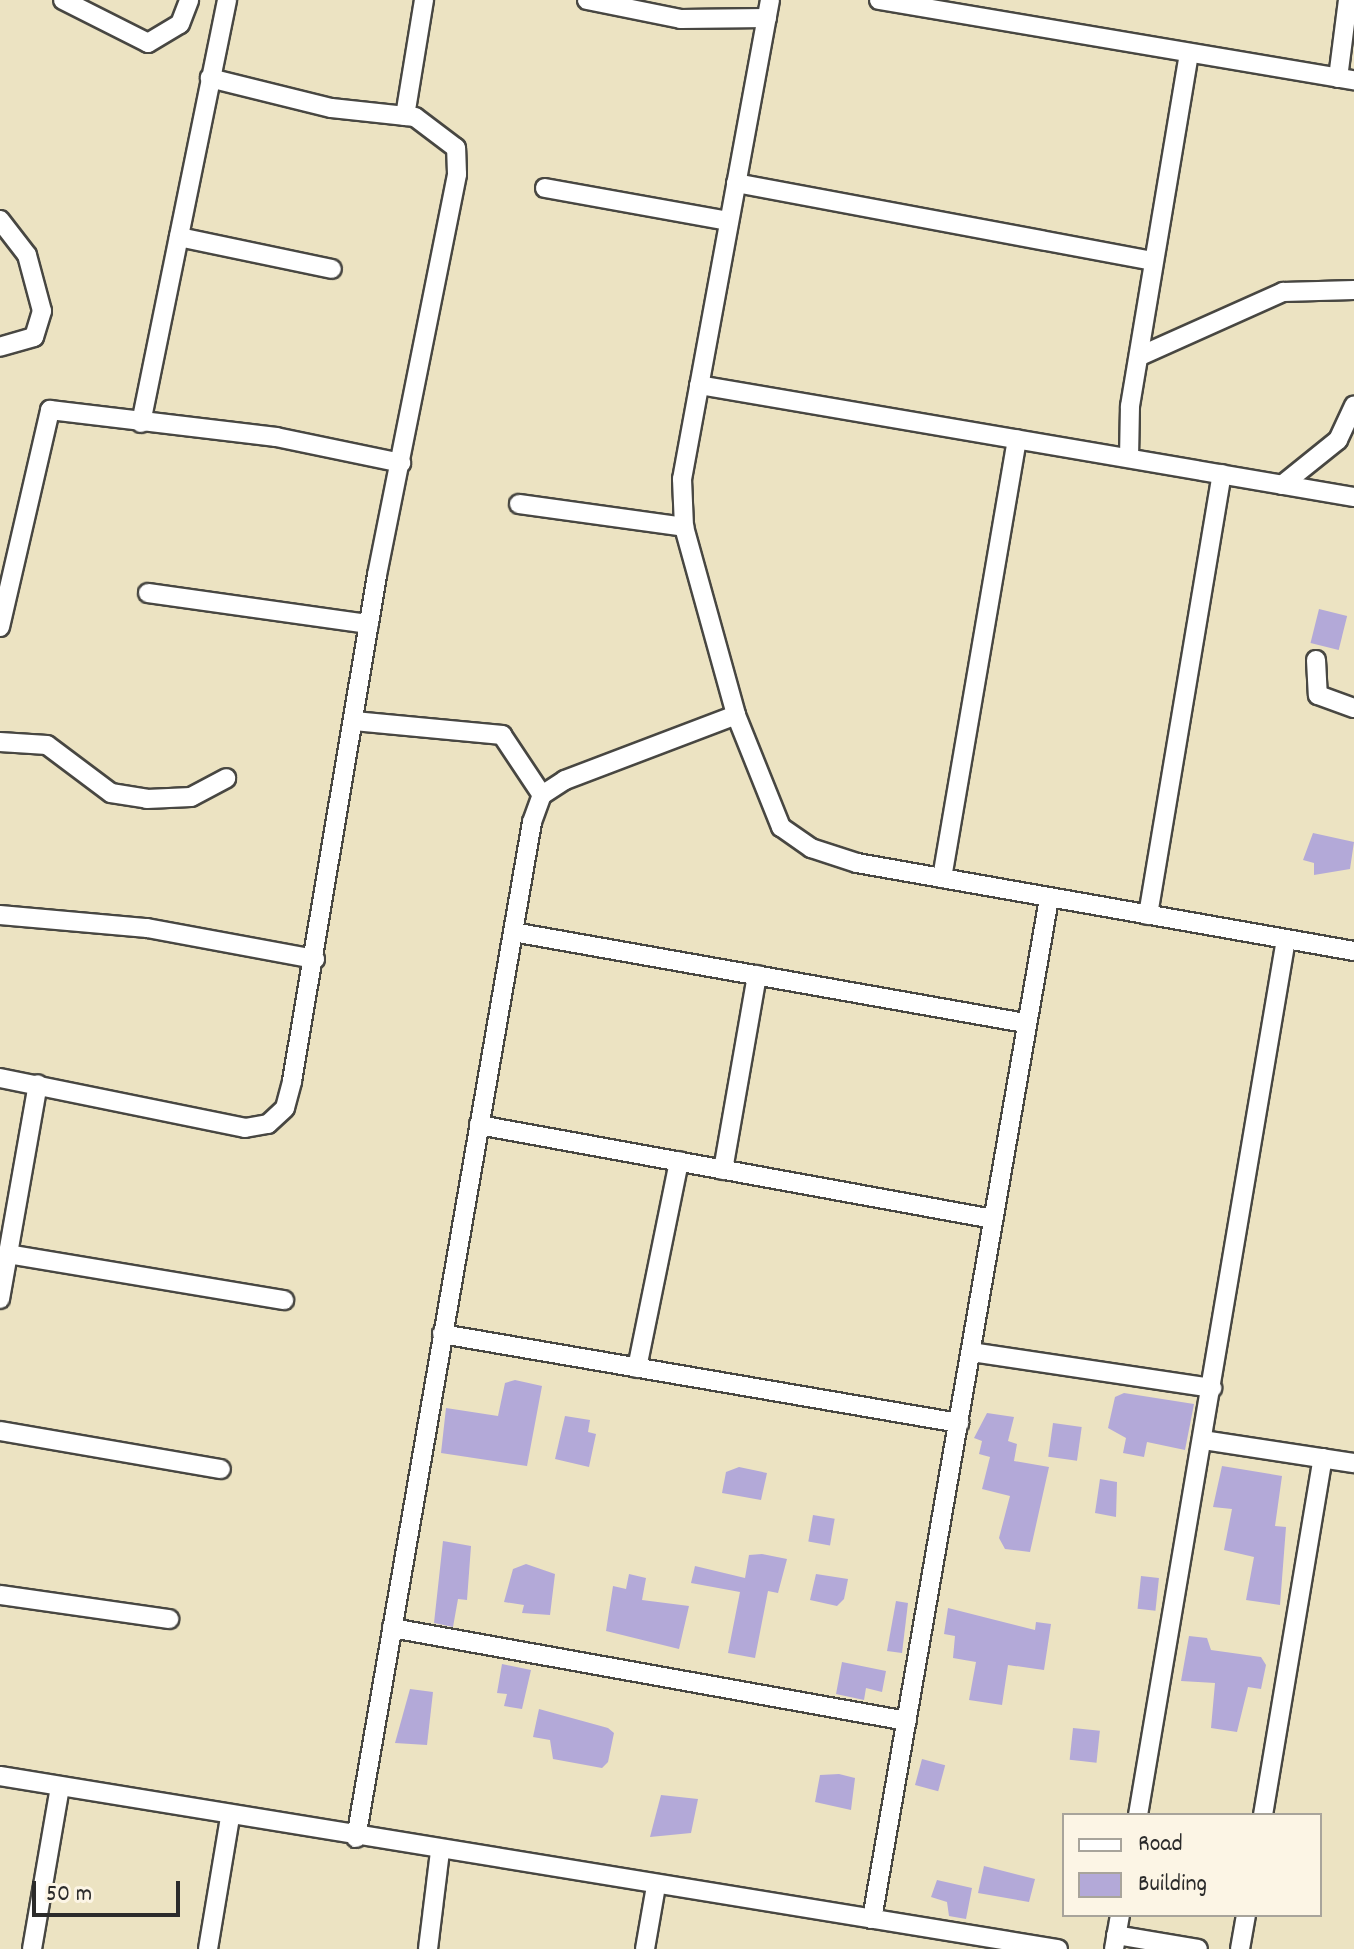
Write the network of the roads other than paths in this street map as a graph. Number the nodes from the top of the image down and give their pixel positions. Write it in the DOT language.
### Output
graph roads {
  1 [pos="63,0"];
  2 [pos="189,0"];
  3 [pos="227,0"];
  4 [pos="424,0"];
  5 [pos="587,0"];
  6 [pos="879,0"];
  7 [pos="1348,0"];
  8 [pos="768,9"];
  9 [pos="1189,54"];
  10 [pos="210,78"];
  11 [pos="1346,79"];
  12 [pos="405,116"];
  13 [pos="736,183"];
  14 [pos="545,188"];
  15 [pos="0,220"];
  16 [pos="729,221"];
  17 [pos="179,237"];
  18 [pos="1153,261"];
  19 [pos="332,269"];
  20 [pos="1354,290"];
  21 [pos="0,347"];
  22 [pos="1140,356"];
  23 [pos="699,385"];
  24 [pos="1354,405"];
  25 [pos="141,423"];
  26 [pos="1017,439"];
  27 [pos="1129,458"];
  28 [pos="401,463"];
  29 [pos="1222,474"];
  30 [pos="1282,485"];
  31 [pos="1354,497"];
  32 [pos="519,504"];
  33 [pos="684,527"];
  34 [pos="148,593"];
  35 [pos="369,624"];
  36 [pos="0,627"];
  37 [pos="1316,660"];
  38 [pos="1354,708"];
  39 [pos="736,715"];
  40 [pos="354,721"];
  41 [pos="0,742"];
  42 [pos="226,778"];
  43 [pos="542,795"];
  44 [pos="942,878"];
  45 [pos="1049,898"];
  46 [pos="0,915"];
  47 [pos="1148,915"];
  48 [pos="513,932"];
  49 [pos="1286,939"];
  50 [pos="1354,951"];
  51 [pos="315,959"];
  52 [pos="757,975"];
  53 [pos="1025,1023"];
  54 [pos="0,1078"];
  55 [pos="38,1084"];
  56 [pos="479,1125"];
  57 [pos="679,1161"];
  58 [pos="723,1170"];
  59 [pos="993,1219"];
  60 [pos="8,1254"];
  61 [pos="0,1299"];
  62 [pos="284,1300"];
  63 [pos="442,1334"];
  64 [pos="971,1352"];
  65 [pos="637,1368"];
  66 [pos="1212,1388"];
  67 [pos="959,1423"];
  68 [pos="0,1431"];
  69 [pos="1203,1440"];
  70 [pos="1323,1458"];
  71 [pos="1354,1463"];
  72 [pos="221,1469"];
  73 [pos="0,1595"];
  74 [pos="169,1619"];
  75 [pos="392,1628"];
  76 [pos="907,1721"];
  77 [pos="0,1776"];
  78 [pos="60,1787"];
  79 [pos="1138,1813"];
  80 [pos="1263,1813"];
  81 [pos="230,1817"];
  82 [pos="356,1838"];
  83 [pos="440,1851"];
  84 [pos="656,1886"];
  85 [pos="1120,1917"];
  86 [pos="1246,1917"];
  87 [pos="872,1919"];
  88 [pos="1115,1942"];
  89 [pos="994,1943"];
  90 [pos="32,1949"];
  91 [pos="208,1949"];
  92 [pos="428,1949"];
  93 [pos="645,1949"];
  94 [pos="1058,1949"];
  95 [pos="1198,1949"];
  96 [pos="1240,1949"];
  1 -- 2 [label="street"];
  3 -- 10 [label="street"];
  4 -- 12 [label="street"];
  5 -- 8 [label="street"];
  6 -- 9 [label="street"];
  7 -- 11 [label="street"];
  8 -- 13 [label="street"];
  9 -- 11 [label="street"];
  9 -- 18 [label="street"];
  10 -- 12 [label="street"];
  10 -- 17 [label="street"];
  12 -- 28 [label="street"];
  13 -- 16 [label="street"];
  13 -- 18 [label="street"];
  14 -- 16 [label="street"];
  15 -- 21 [label="street"];
  16 -- 23 [label="street"];
  17 -- 19 [label="street"];
  17 -- 25 [label="street"];
  18 -- 22 [label="street"];
  20 -- 22 [label="street"];
  22 -- 27 [label="street"];
  23 -- 26 [label="street"];
  23 -- 33 [label="street"];
  24 -- 30 [label="street"];
  25 -- 28 [label="street"];
  25 -- 36 [label="street"];
  26 -- 27 [label="street"];
  26 -- 44 [label="street"];
  27 -- 29 [label="street"];
  28 -- 35 [label="street"];
  29 -- 30 [label="street"];
  29 -- 47 [label="street"];
  30 -- 31 [label="street"];
  32 -- 33 [label="street"];
  33 -- 39 [label="street"];
  34 -- 35 [label="street"];
  35 -- 40 [label="street"];
  37 -- 38 [label="street"];
  39 -- 43 [label="street"];
  39 -- 44 [label="street"];
  40 -- 43 [label="street"];
  40 -- 51 [label="street"];
  41 -- 42 [label="street"];
  43 -- 48 [label="street"];
  44 -- 45 [label="street"];
  45 -- 47 [label="street"];
  45 -- 53 [label="street"];
  46 -- 51 [label="street"];
  47 -- 49 [label="street"];
  48 -- 52 [label="street"];
  48 -- 56 [label="street"];
  49 -- 50 [label="street"];
  49 -- 66 [label="street"];
  51 -- 55 [label="street"];
  52 -- 53 [label="street"];
  52 -- 58 [label="street"];
  53 -- 59 [label="street"];
  54 -- 55 [label="street"];
  55 -- 60 [label="street"];
  56 -- 57 [label="street"];
  56 -- 63 [label="street"];
  57 -- 58 [label="street"];
  57 -- 65 [label="street"];
  58 -- 59 [label="street"];
  59 -- 64 [label="street"];
  60 -- 61 [label="street"];
  60 -- 62 [label="street"];
  63 -- 65 [label="street"];
  63 -- 75 [label="street"];
  64 -- 66 [label="street"];
  64 -- 67 [label="street"];
  65 -- 67 [label="street"];
  66 -- 69 [label="street"];
  67 -- 76 [label="street"];
  68 -- 72 [label="street"];
  69 -- 70 [label="street"];
  69 -- 79 [label="street"];
  70 -- 71 [label="street"];
  70 -- 80 [label="street"];
  73 -- 74 [label="street"];
  75 -- 76 [label="street"];
  75 -- 82 [label="street"];
  76 -- 87 [label="street"];
  77 -- 78 [label="street"];
  78 -- 81 [label="street"];
  78 -- 90 [label="street"];
  81 -- 82 [label="street"];
  81 -- 91 [label="street"];
  82 -- 83 [label="street"];
  83 -- 84 [label="street"];
  83 -- 92 [label="street"];
  84 -- 87 [label="street"];
  84 -- 93 [label="street"];
  85 -- 88 [label="street"];
  86 -- 96 [label="street"];
  87 -- 89 [label="street"];
  88 -- 95 [label="street"];
  89 -- 94 [label="street"];
}
